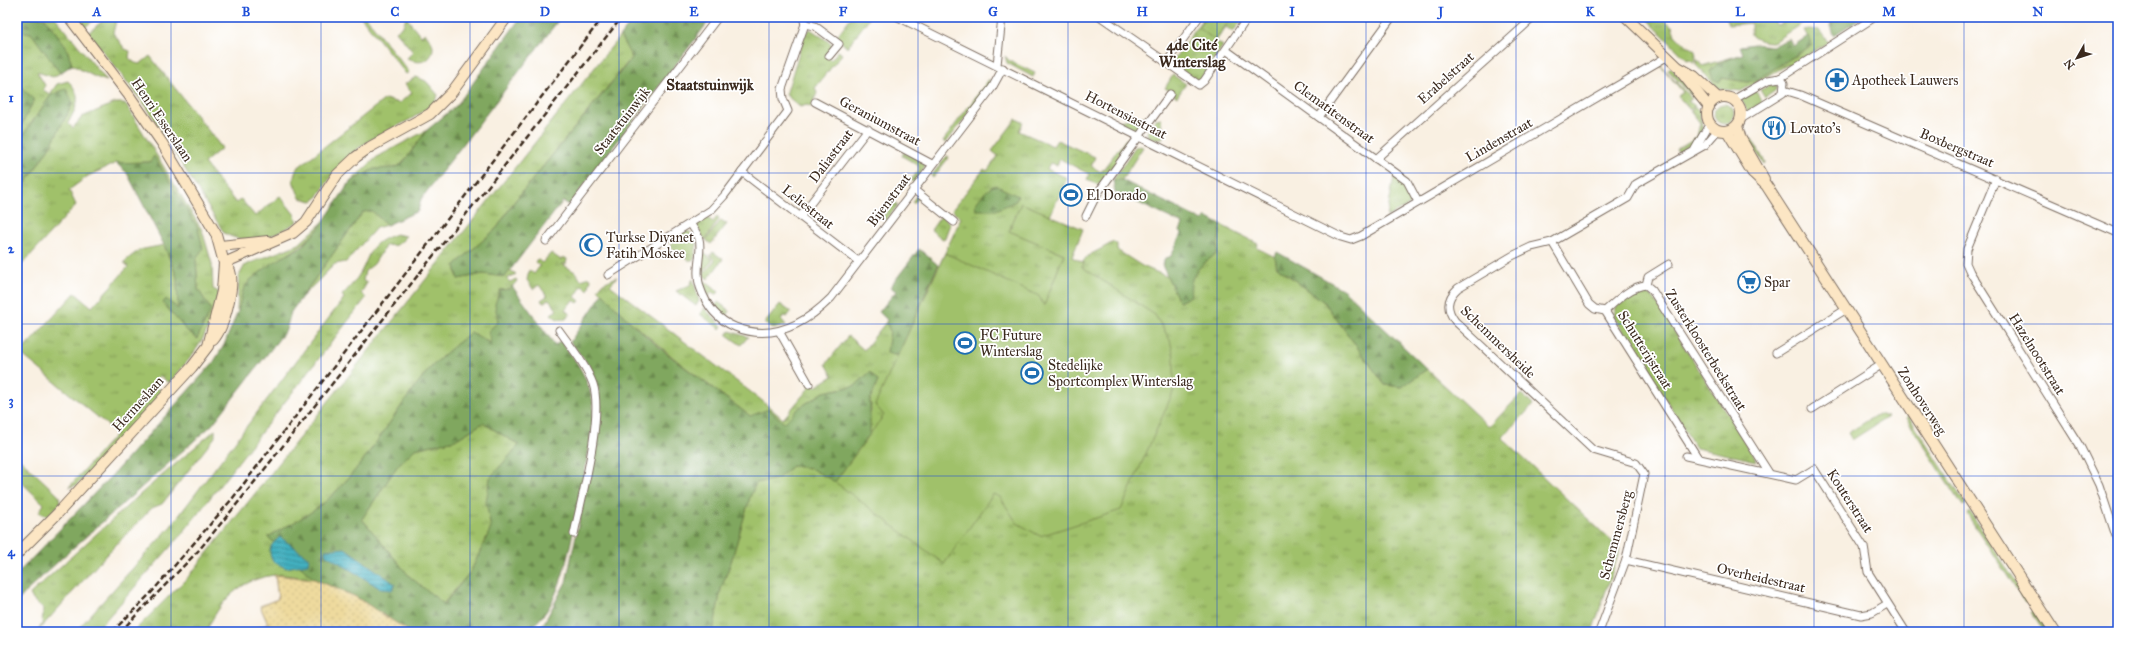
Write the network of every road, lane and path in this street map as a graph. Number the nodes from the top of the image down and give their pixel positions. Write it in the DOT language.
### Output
graph roads {
  1 [pos="69,17"];
  2 [pos="507,17"];
  3 [pos="718,17"];
  4 [pos="898,17"];
  5 [pos="1002,17"];
  6 [pos="1101,17"];
  7 [pos="1199,17"];
  8 [pos="1248,17"];
  9 [pos="1392,17"];
  10 [pos="1534,17"];
  11 [pos="1626,17"];
  12 [pos="1875,17"];
  13 [pos="804,21"];
  14 [pos="1226,50"];
  15 [pos="829,56"];
  16 [pos="1668,56"];
  17 [pos="1166,63"];
  18 [pos="1000,67"];
  19 [pos="1678,67"];
  20 [pos="1780,78"];
  21 [pos="1784,90"];
  22 [pos="1170,94"];
  23 [pos="1718,98"];
  24 [pos="1733,100"];
  25 [pos="815,102"];
  26 [pos="1709,107"];
  27 [pos="1319,117"];
  28 [pos="1739,122"];
  29 [pos="1710,124"];
  30 [pos="868,129"];
  31 [pos="1722,131"];
  32 [pos="1139,137"];
  33 [pos="1696,149"];
  34 [pos="1376,158"];
  35 [pos="932,164"];
  36 [pos="742,172"];
  37 [pos="1996,179"];
  38 [pos="1766,185"];
  39 [pos="913,189"];
  40 [pos="1418,202"];
  41 [pos="1086,216"];
  42 [pos="800,217"];
  43 [pos="954,222"];
  44 [pos="690,223"];
  45 [pos="2118,233"];
  46 [pos="1341,237"];
  47 [pos="279,240"];
  48 [pos="546,241"];
  49 [pos="1552,242"];
  50 [pos="220,246"];
  51 [pos="858,262"];
  52 [pos="224,264"];
  53 [pos="1669,264"];
  54 [pos="608,275"];
  55 [pos="1646,285"];
  56 [pos="1845,310"];
  57 [pos="1605,311"];
  58 [pos="559,330"];
  59 [pos="779,331"];
  60 [pos="1776,353"];
  61 [pos="1882,365"];
  62 [pos="809,384"];
  63 [pos="1812,409"];
  64 [pos="1686,456"];
  65 [pos="1698,458"];
  66 [pos="1641,467"];
  67 [pos="1769,473"];
  68 [pos="574,534"];
  69 [pos="2118,542"];
  70 [pos="17,554"];
  71 [pos="1626,560"];
  72 [pos="1888,604"];
  73 [pos="1599,632"];
  74 [pos="1906,632"];
  75 [pos="2055,632"];
  1 -- 50 [label="street, Henri Esserslaan"];
  2 -- 47 [label="street"];
  3 -- 48 [label="street, Staatstuinwijk"];
  4 -- 18 [label="street, Hortensiastraat"];
  5 -- 18 [label="street, Bijenstraat"];
  6 -- 17 [label="street"];
  7 -- 17 [label="street"];
  8 -- 14 [label="street"];
  9 -- 27 [label="street"];
  10 -- 34 [label="street, Erabelstraat"];
  11 -- 16 [label="street"];
  12 -- 20 [label="street"];
  13 -- 15 [label="street"];
  13 -- 36 [label="street"];
  14 -- 17 [label="street"];
  14 -- 27 [label="street, Clematitenstraat"];
  16 -- 19 [label="street"];
  16 -- 40 [label="street, Lindenstraat"];
  18 -- 32 [label="street, Hortensiastraat"];
  18 -- 35 [label="street, Bijenstraat"];
  19 -- 23 [label="street"];
  19 -- 26 [label="street"];
  20 -- 21 [label="street"];
  20 -- 24 [label="street"];
  21 -- 28 [label="street"];
  21 -- 37 [label="street, Boxbergstraat"];
  22 -- 32 [label="street, Hortensiastraat"];
  23 -- 24 [label="street"];
  23 -- 26 [label="street"];
  24 -- 28 [label="street"];
  25 -- 30 [label="street, Geraniumstraat"];
  26 -- 29 [label="street"];
  27 -- 34 [label="street, Clematitenstraat"];
  28 -- 31 [label="street"];
  28 -- 38 [label="street, Zonhoverweg"];
  29 -- 31 [label="street"];
  29 -- 33 [label="street"];
  30 -- 35 [label="street, Geraniumstraat"];
  30 -- 42 [label="street, Daliastraat"];
  31 -- 33 [label="street, Schemmersheide"];
  31 -- 38 [label="street, Zonhoverweg"];
  32 -- 41 [label="street, Hortensiastraat"];
  32 -- 46 [label="street, Hortensiastraat"];
  33 -- 49 [label="street, Schemmersheide"];
  34 -- 40 [label="street, Clematitenstraat"];
  35 -- 39 [label="street, Bijenstraat"];
  36 -- 42 [label="street, Leliestraat"];
  36 -- 44 [label="street"];
  37 -- 45 [label="street, Boxbergstraat"];
  37 -- 69 [label="street, Hazelnootstraat"];
  38 -- 56 [label="street, Zonhoverweg"];
  39 -- 43 [label="street"];
  39 -- 51 [label="street, Bijenstraat"];
  40 -- 46 [label="street, Lindenstraat"];
  42 -- 51 [label="street, Leliestraat"];
  44 -- 54 [label="street"];
  44 -- 59 [label="street, Bijenstraat"];
  47 -- 50 [label="street"];
  47 -- 52 [label="street"];
  49 -- 57 [label="street, Schutterijstraat"];
  49 -- 66 [label="street, Schemmersheide"];
  50 -- 52 [label="street"];
  51 -- 59 [label="street, Bijenstraat"];
  52 -- 70 [label="street, Hermeslaan"];
  53 -- 55 [label="street"];
  55 -- 57 [label="street, Zusterkloosterbeekstraat"];
  55 -- 67 [label="street, Zusterkloosterbeekstraat"];
  56 -- 60 [label="street"];
  56 -- 61 [label="street, Zonhoverweg"];
  57 -- 65 [label="street, Schutterijstraat"];
  58 -- 68 [label="street"];
  59 -- 62 [label="street"];
  61 -- 63 [label="street"];
  61 -- 75 [label="street, Zonhoverweg"];
  64 -- 65 [label="street, Kouterstraat"];
  65 -- 67 [label="street, Kouterstraat"];
  66 -- 71 [label="street, Schemmersberg"];
  67 -- 72 [label="street, Kouterstraat"];
  71 -- 72 [label="street, Overheidestraat"];
  71 -- 73 [label="street, Schemmersberg"];
  72 -- 74 [label="street"];
}
